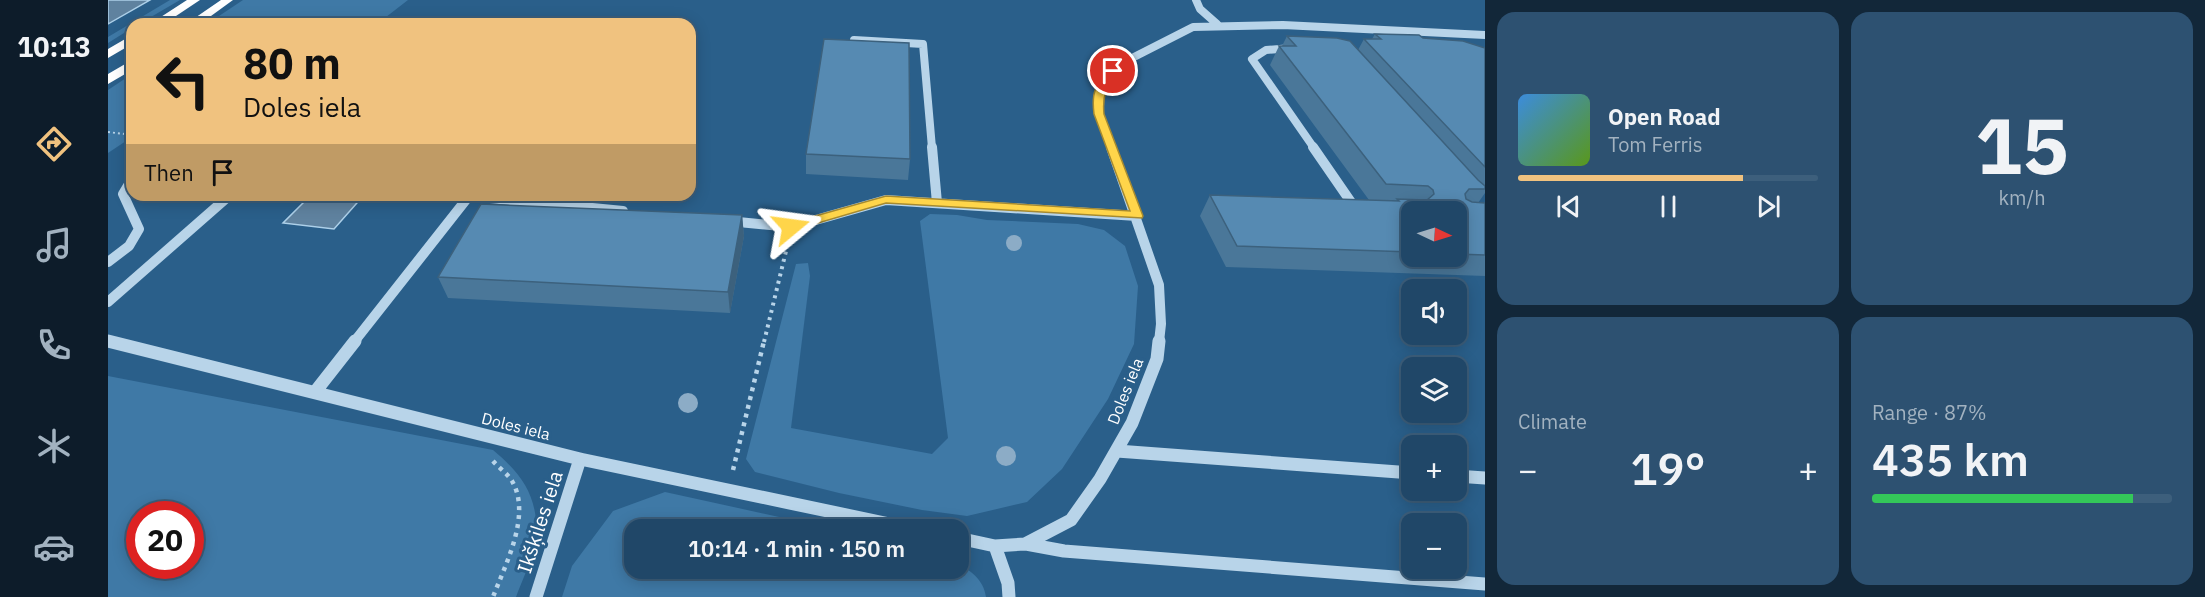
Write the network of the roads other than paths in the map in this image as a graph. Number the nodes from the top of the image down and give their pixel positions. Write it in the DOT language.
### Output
graph roads {
  1 [pos="195,0"];
  2 [pos="228,0"];
  3 [pos="1196,0"];
  4 [pos="166,18"];
  5 [pos="201,18"];
  6 [pos="1217,24"];
  7 [pos="1485,35"];
  8 [pos="854,40"];
  9 [pos="126,43"];
  10 [pos="1300,48"];
  11 [pos="108,54"];
  12 [pos="126,68"];
  13 [pos="108,80"];
  14 [pos="126,201"];
  15 [pos="223,201"];
  16 [pos="465,201"];
  17 [pos="523,201"];
  18 [pos="937,203"];
  19 [pos="630,211"];
  20 [pos="1367,212"];
  21 [pos="1137,216"];
  22 [pos="722,220"];
  23 [pos="108,262"];
  24 [pos="108,302"];
  25 [pos="108,341"];
  26 [pos="315,392"];
  27 [pos="1117,451"];
  28 [pos="580,459"];
  29 [pos="1401,472"];
  30 [pos="1467,477"];
  31 [pos="1485,478"];
  32 [pos="868,519"];
  33 [pos="969,540"];
  34 [pos="1025,544"];
  35 [pos="995,546"];
  36 [pos="1485,584"];
  37 [pos="536,597"];
  38 [pos="1010,597"];
  1 -- 4 [label="highway"];
  2 -- 5 [label="highway"];
  3 -- 6 [label="street"];
  6 -- 7 [label="street, Doles iela"];
  6 -- 21 [label="street, Doles iela"];
  8 -- 18 [label="street"];
  9 -- 11 [label="highway"];
  10 -- 20 [label="street"];
  12 -- 13 [label="highway"];
  14 -- 23 [label="street"];
  15 -- 24 [label="street"];
  16 -- 26 [label="street"];
  17 -- 19 [label="street"];
  18 -- 21 [label="street"];
  18 -- 22 [label="street"];
  21 -- 27 [label="street, Doles iela"];
  25 -- 26 [label="street, Doles iela"];
  26 -- 28 [label="street, Doles iela"];
  27 -- 29 [label="street"];
  27 -- 34 [label="street, Doles iela"];
  28 -- 32 [label="street, Doles iela"];
  28 -- 37 [label="street, Ikšķiles iela"];
  30 -- 31 [label="street"];
  33 -- 35 [label="street, Doles iela"];
  34 -- 35 [label="street, Doles iela"];
  34 -- 36 [label="street"];
  35 -- 38 [label="street"];
}
